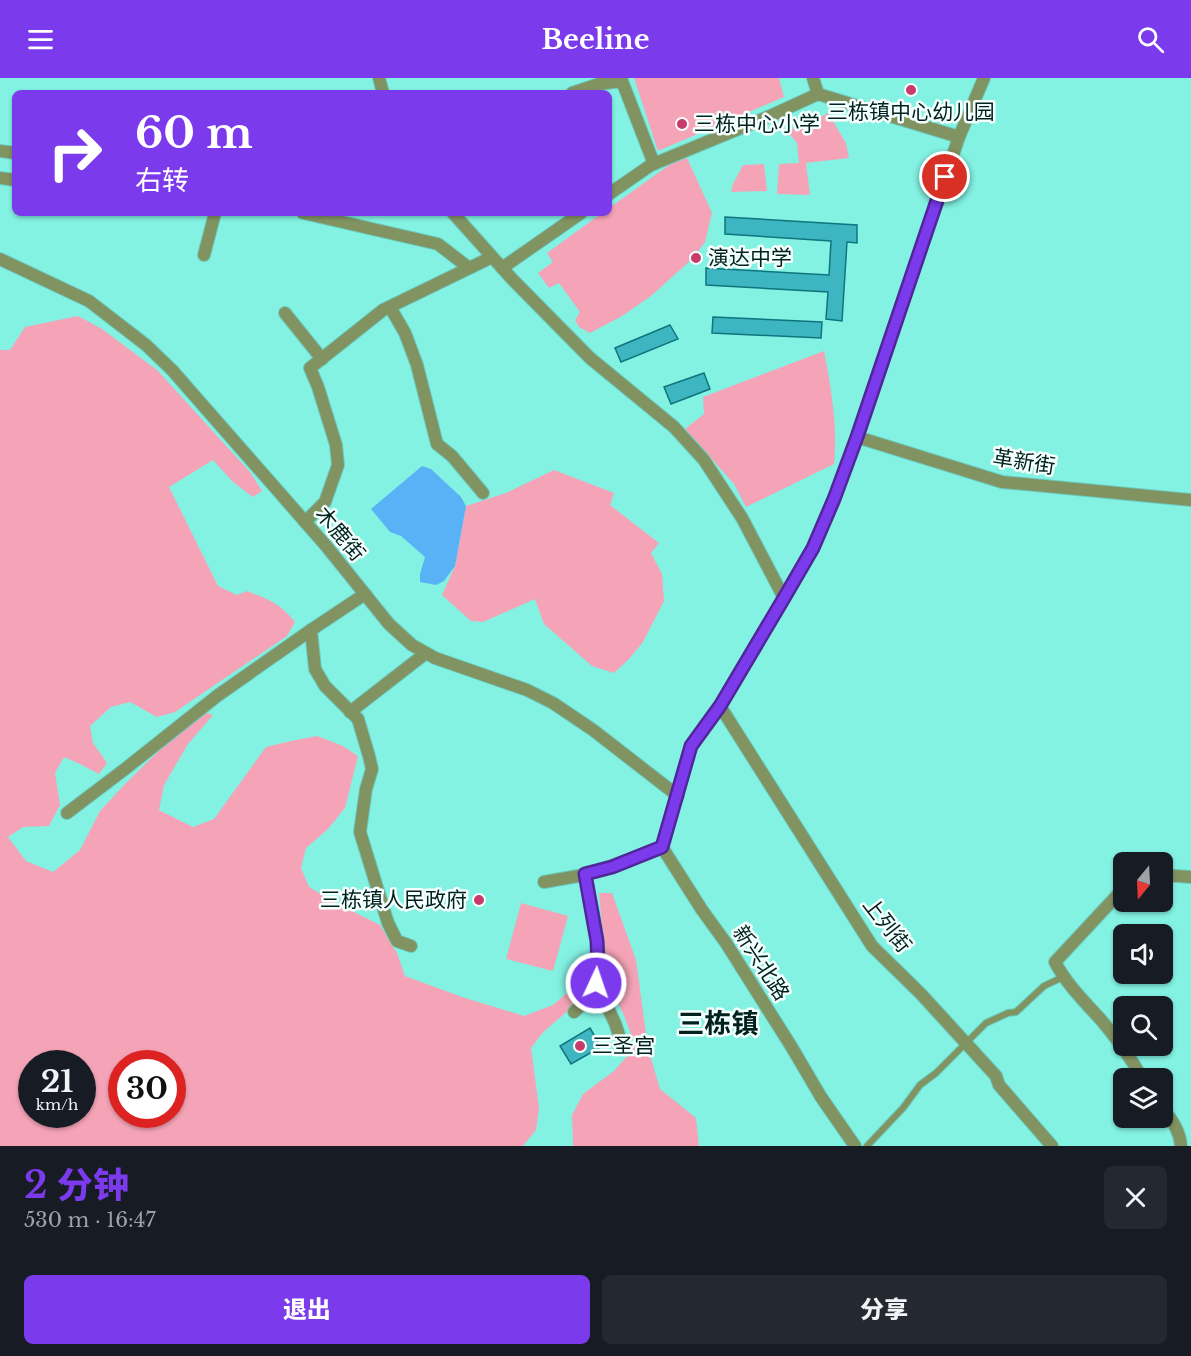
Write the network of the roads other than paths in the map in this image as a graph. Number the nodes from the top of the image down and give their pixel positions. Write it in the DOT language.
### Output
graph roads {
  1 [pos="813,78"];
  2 [pos="984,78"];
  3 [pos="581,90"];
  4 [pos="818,94"];
  5 [pos="959,137"];
  6 [pos="654,164"];
  7 [pos="612,192"];
  8 [pos="215,216"];
  9 [pos="316,216"];
  10 [pos="456,216"];
  11 [pos="577,216"];
  12 [pos="204,255"];
  13 [pos="492,257"];
  14 [pos="0,259"];
  15 [pos="469,268"];
  16 [pos="502,268"];
  17 [pos="390,307"];
  18 [pos="285,313"];
  19 [pos="322,359"];
  20 [pos="857,437"];
  21 [pos="483,493"];
  22 [pos="1191,500"];
  23 [pos="305,522"];
  24 [pos="365,594"];
  25 [pos="784,598"];
  26 [pos="311,630"];
  27 [pos="426,652"];
  28 [pos="720,706"];
  29 [pos="350,712"];
  30 [pos="678,796"];
  31 [pos="67,813"];
  32 [pos="662,847"];
  33 [pos="585,874"];
  34 [pos="1173,876"];
  35 [pos="1191,877"];
  36 [pos="544,882"];
  37 [pos="1113,900"];
  38 [pos="411,946"];
  39 [pos="1062,976"];
  40 [pos="596,983"];
  41 [pos="574,1012"];
  42 [pos="619,1035"];
  43 [pos="967,1044"];
  44 [pos="1136,1068"];
  45 [pos="1173,1121"];
  46 [pos="855,1146"];
  47 [pos="867,1146"];
  48 [pos="1052,1146"];
  49 [pos="1181,1146"];
  1 -- 4 [label="street"];
  2 -- 5 [label="street"];
  3 -- 6 [label="street"];
  4 -- 5 [label="street"];
  4 -- 6 [label="street"];
  5 -- 20 [label="street"];
  6 -- 7 [label="street"];
  8 -- 12 [label="street"];
  9 -- 15 [label="street"];
  10 -- 13 [label="street"];
  11 -- 16 [label="street"];
  13 -- 15 [label="street"];
  13 -- 16 [label="street"];
  14 -- 23 [label="street, 木鹿街"];
  15 -- 17 [label="street"];
  16 -- 25 [label="street"];
  17 -- 19 [label="street"];
  17 -- 21 [label="street"];
  18 -- 19 [label="street"];
  19 -- 23 [label="street"];
  20 -- 22 [label="street, 革新街"];
  20 -- 25 [label="street"];
  23 -- 24 [label="street, 木鹿街"];
  24 -- 26 [label="street"];
  24 -- 27 [label="street, 木鹿街"];
  25 -- 28 [label="street"];
  26 -- 29 [label="street"];
  26 -- 31 [label="street"];
  27 -- 29 [label="street"];
  27 -- 30 [label="street, 木鹿街"];
  28 -- 30 [label="street"];
  28 -- 43 [label="street, 上列街"];
  29 -- 38 [label="street"];
  30 -- 32 [label="street"];
  32 -- 33 [label="street"];
  32 -- 46 [label="street, 新兴北路"];
  33 -- 36 [label="street"];
  33 -- 40 [label="street"];
  34 -- 35 [label="street"];
  37 -- 39 [label="street"];
  39 -- 43 [label="lane"];
  39 -- 44 [label="street"];
  40 -- 41 [label="street"];
  40 -- 42 [label="street"];
  43 -- 47 [label="lane"];
  43 -- 48 [label="street, 上列街"];
  45 -- 49 [label="street"];
}
